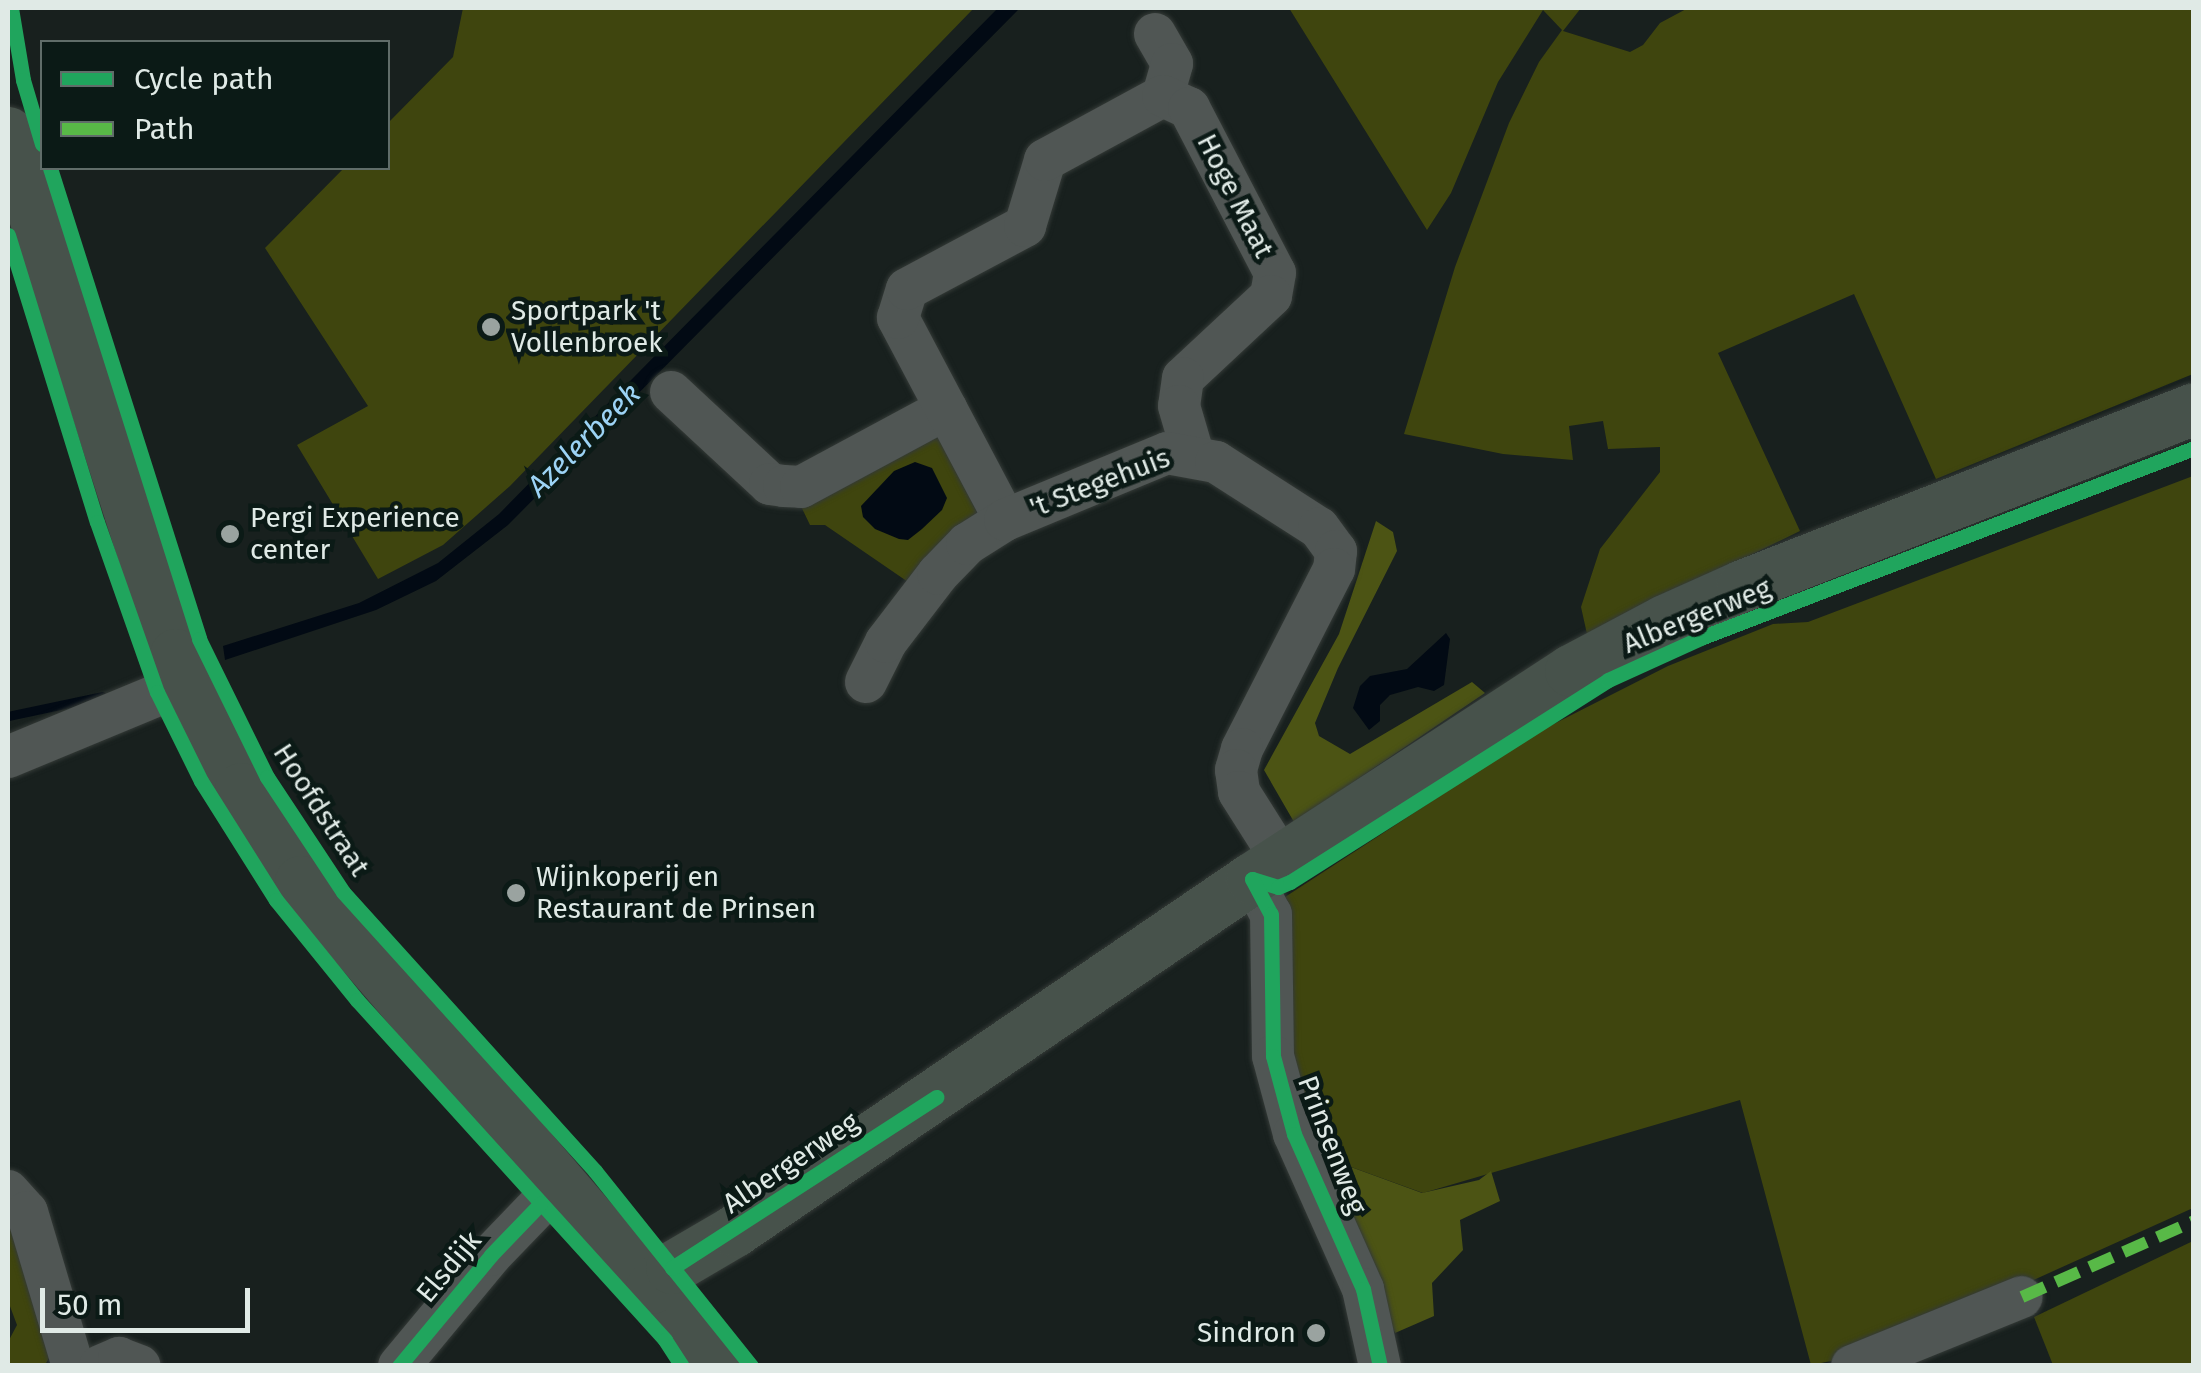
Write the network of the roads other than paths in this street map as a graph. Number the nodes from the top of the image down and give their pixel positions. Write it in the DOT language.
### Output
graph roads {
  1 [pos="1155,34"];
  2 [pos="1163,96"];
  3 [pos="8,133"];
  4 [pos="672,392"];
  5 [pos="946,408"];
  6 [pos="2194,409"];
  7 [pos="1193,454"];
  8 [pos="1005,520"];
  9 [pos="189,682"];
  10 [pos="866,682"];
  11 [pos="8,757"];
  12 [pos="1267,870"];
  13 [pos="8,1191"];
  14 [pos="540,1204"];
  15 [pos="652,1288"];
  16 [pos="2022,1297"];
  17 [pos="73,1366"];
  18 [pos="100,1366"];
  19 [pos="140,1366"];
  20 [pos="399,1366"];
  21 [pos="716,1366"];
  22 [pos="1380,1366"];
  23 [pos="1852,1366"];
  1 -- 2 [label="street"];
  2 -- 5 [label="street"];
  2 -- 7 [label="street, Hoge Maat"];
  3 -- 9 [label="main road, Hoofdstraat"];
  4 -- 5 [label="street"];
  5 -- 8 [label="street"];
  6 -- 12 [label="main road, Albergerweg"];
  7 -- 8 [label="street, 't Stegehuis"];
  7 -- 12 [label="street, 't Stegehuis"];
  8 -- 10 [label="street, 't Stegehuis"];
  9 -- 11 [label="street"];
  9 -- 15 [label="main road, Hoofdstraat"];
  12 -- 15 [label="main road, Albergerweg"];
  12 -- 22 [label="street, Prinsenweg"];
  13 -- 17 [label="street"];
  14 -- 20 [label="street, Elsdijk"];
  15 -- 21 [label="main road, Hoofdstraat"];
  16 -- 23 [label="street"];
  18 -- 19 [label="street"];
}
